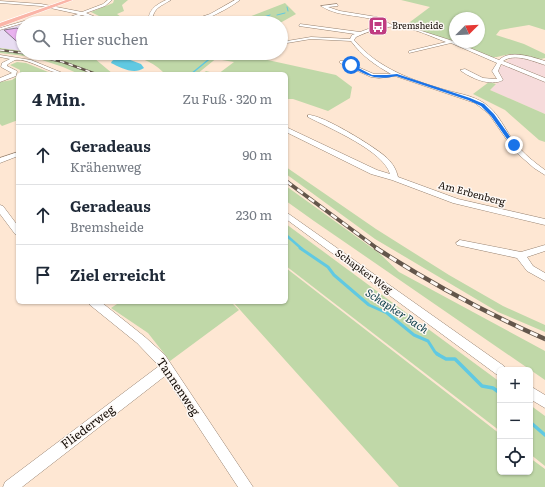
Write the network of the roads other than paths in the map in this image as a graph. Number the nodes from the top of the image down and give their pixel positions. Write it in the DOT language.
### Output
graph roads {
  1 [pos="71,0"];
  2 [pos="110,0"];
  3 [pos="169,0"];
  4 [pos="238,0"];
  5 [pos="0,2"];
  6 [pos="337,5"];
  7 [pos="51,7"];
  8 [pos="83,13"];
  9 [pos="211,15"];
  10 [pos="24,16"];
  11 [pos="75,16"];
  12 [pos="90,16"];
  13 [pos="150,16"];
  14 [pos="208,16"];
  15 [pos="16,19"];
  16 [pos="0,24"];
  17 [pos="16,24"];
  18 [pos="300,25"];
  19 [pos="391,26"];
  20 [pos="0,29"];
  21 [pos="359,33"];
  22 [pos="352,40"];
  23 [pos="449,41"];
  24 [pos="288,42"];
  25 [pos="449,42"];
  26 [pos="466,48"];
  27 [pos="411,52"];
  28 [pos="0,56"];
  29 [pos="16,58"];
  30 [pos="25,60"];
  31 [pos="342,62"];
  32 [pos="500,62"];
  33 [pos="545,63"];
  34 [pos="463,70"];
  35 [pos="57,72"];
  36 [pos="396,74"];
  37 [pos="0,80"];
  38 [pos="545,80"];
  39 [pos="310,116"];
  40 [pos="288,130"];
  41 [pos="16,155"];
  42 [pos="0,161"];
  43 [pos="545,173"];
  44 [pos="395,178"];
  45 [pos="0,208"];
  46 [pos="288,216"];
  47 [pos="545,222"];
  48 [pos="16,229"];
  49 [pos="460,243"];
  50 [pos="545,248"];
  51 [pos="521,255"];
  52 [pos="545,277"];
  53 [pos="96,304"];
  54 [pos="166,368"];
  55 [pos="497,368"];
  56 [pos="533,394"];
  57 [pos="545,402"];
  58 [pos="10,487"];
  59 [pos="246,487"];
  1 -- 7 [label="main road"];
  2 -- 8 [label="street"];
  3 -- 13 [label="street"];
  4 -- 9 [label="street"];
  5 -- 7 [label="street"];
  6 -- 19 [label="street"];
  7 -- 8 [label="street"];
  7 -- 10 [label="main road"];
  8 -- 11 [label="street"];
  8 -- 12 [label="street"];
  9 -- 14 [label="street"];
  15 -- 16 [label="main road"];
  17 -- 20 [label="street"];
  18 -- 21 [label="street"];
  19 -- 21 [label="street"];
  19 -- 23 [label="street"];
  21 -- 22 [label="street"];
  22 -- 24 [label="street"];
  22 -- 36 [label="street"];
  25 -- 27 [label="street"];
  26 -- 32 [label="street"];
  28 -- 29 [label="street"];
  29 -- 37 [label="street"];
  30 -- 35 [label="street"];
  31 -- 36 [label="street"];
  32 -- 33 [label="street"];
  32 -- 34 [label="street"];
  32 -- 38 [label="street"];
  36 -- 43 [label="street"];
  39 -- 44 [label="street"];
  40 -- 44 [label="street, Am Erbenberg"];
  41 -- 42 [label="street"];
  44 -- 47 [label="street, Am Erbenberg"];
  45 -- 48 [label="street"];
  46 -- 55 [label="street, Schapker Weg"];
  49 -- 51 [label="street"];
  50 -- 51 [label="street"];
  51 -- 52 [label="street"];
  53 -- 54 [label="street, Tannenweg"];
  54 -- 58 [label="street, Fliederweg"];
  54 -- 59 [label="street, Tannenweg"];
  56 -- 57 [label="street"];
}
